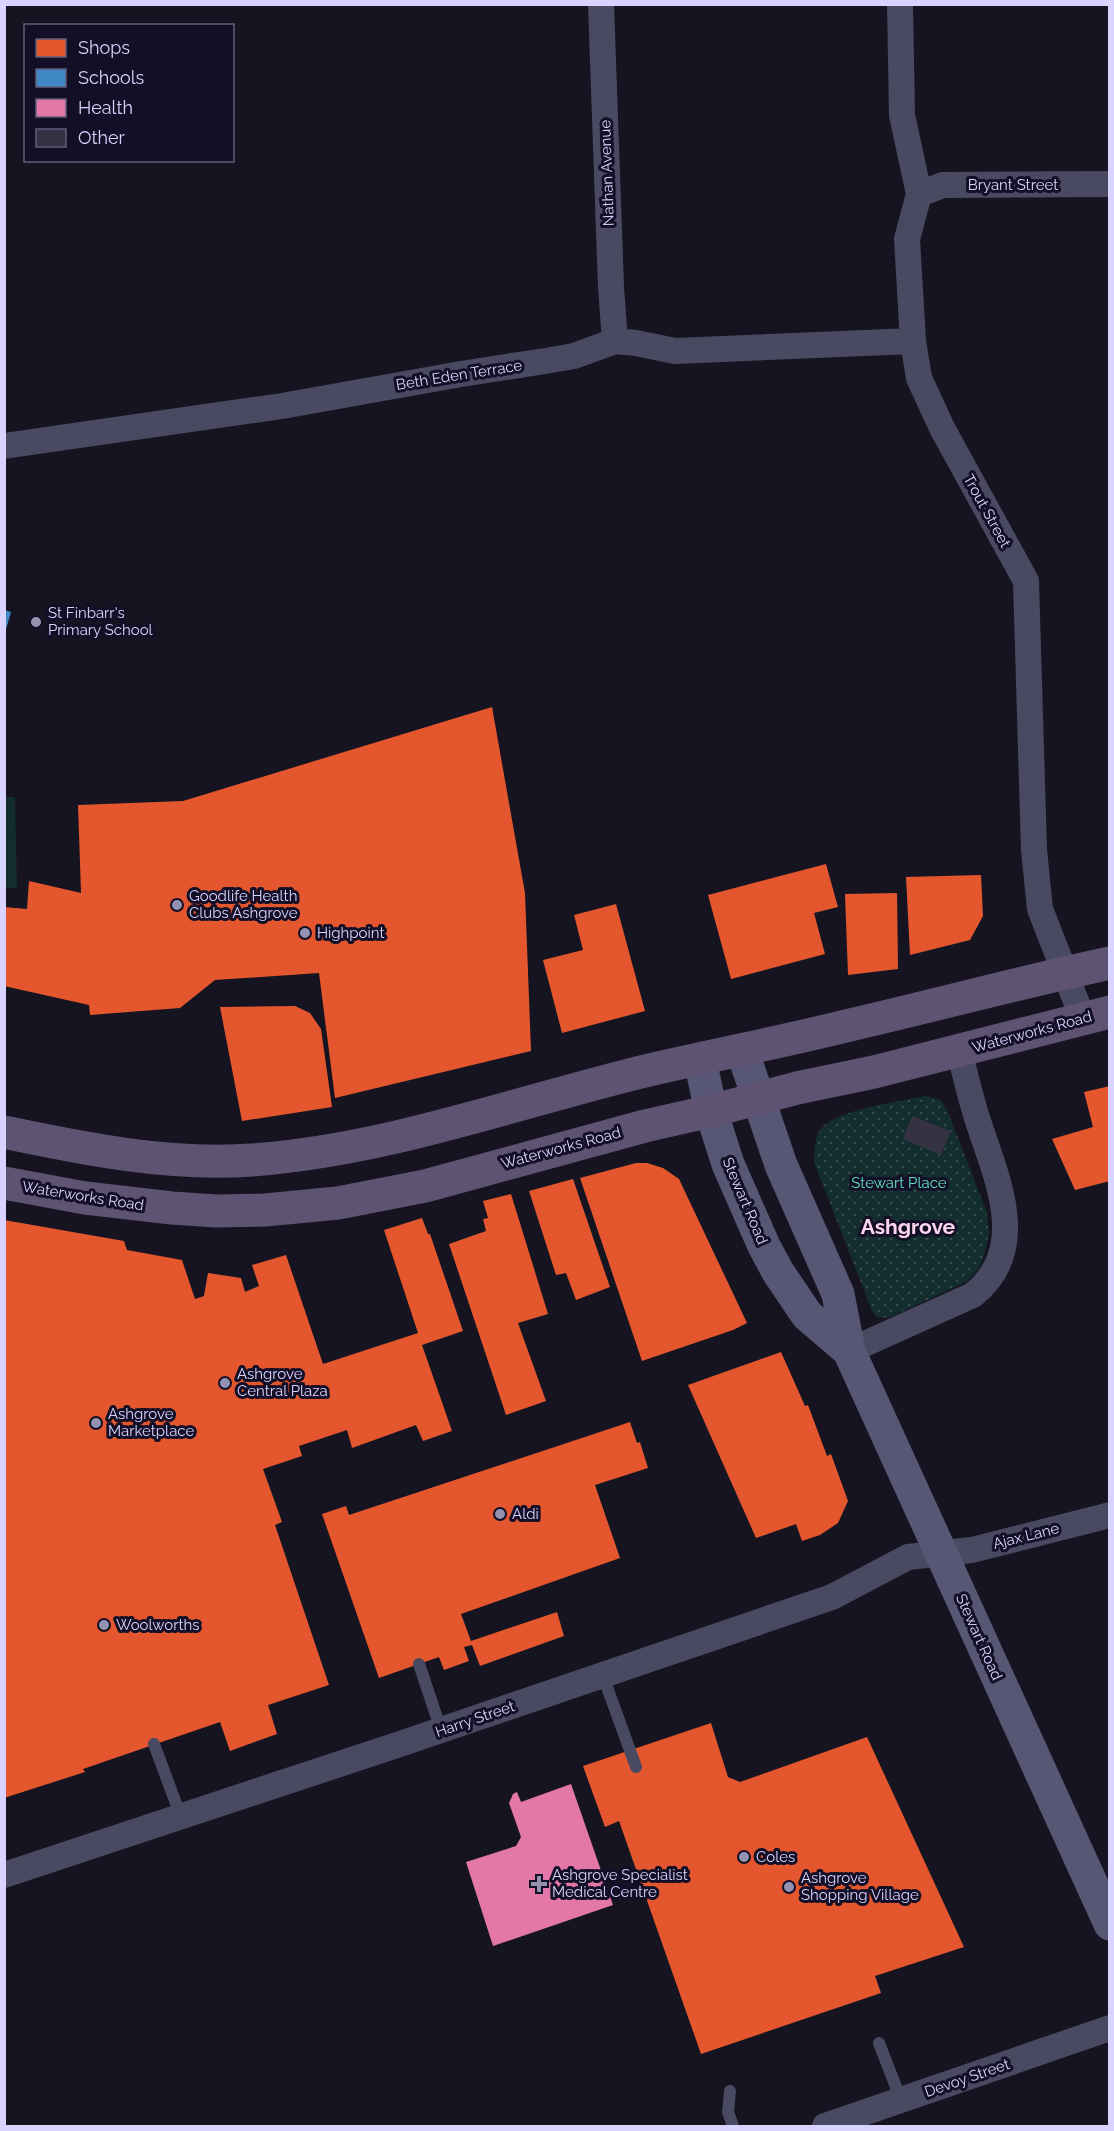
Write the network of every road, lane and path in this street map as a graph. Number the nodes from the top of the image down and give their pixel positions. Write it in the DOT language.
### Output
graph roads {
  1 [pos="601,4"];
  2 [pos="900,4"];
  3 [pos="1110,184"];
  4 [pos="919,194"];
  5 [pos="615,341"];
  6 [pos="913,341"];
  7 [pos="4,446"];
  8 [pos="1110,963"];
  9 [pos="1064,973"];
  10 [pos="1096,1015"];
  11 [pos="742,1050"];
  12 [pos="959,1051"];
  13 [pos="700,1060"];
  14 [pos="758,1098"];
  15 [pos="711,1111"];
  16 [pos="4,1132"];
  17 [pos="4,1183"];
  18 [pos="849,1351"];
  19 [pos="1110,1515"];
  20 [pos="941,1553"];
  21 [pos="419,1664"];
  22 [pos="603,1676"];
  23 [pos="441,1730"];
  24 [pos="154,1744"];
  25 [pos="636,1767"];
  26 [pos="181,1817"];
  27 [pos="4,1875"];
  28 [pos="1110,1924"];
  29 [pos="1110,2028"];
  30 [pos="879,2043"];
  31 [pos="730,2091"];
  32 [pos="901,2100"];
  33 [pos="733,2127"];
  34 [pos="825,2127"];
  1 -- 5 [label="street, Nathan Avenue"];
  2 -- 4 [label="street, Trout Street"];
  3 -- 4 [label="street, Bryant Street"];
  4 -- 6 [label="street, Trout Street"];
  5 -- 6 [label="street, Beth Eden Terrace"];
  5 -- 7 [label="street, Beth Eden Terrace"];
  6 -- 9 [label="street, Trout Street"];
  8 -- 9 [label="main road"];
  9 -- 10 [label="street, Trout Street"];
  9 -- 11 [label="main road"];
  10 -- 12 [label="main road, Waterworks Road"];
  11 -- 13 [label="main road"];
  11 -- 14 [label="main road, Stewart Road"];
  12 -- 14 [label="main road, Waterworks Road"];
  12 -- 18 [label="street"];
  13 -- 15 [label="main road, Stewart Road"];
  13 -- 16 [label="main road"];
  14 -- 15 [label="main road, Waterworks Road"];
  14 -- 18 [label="main road, Stewart Road"];
  15 -- 17 [label="main road, Waterworks Road"];
  15 -- 18 [label="main road, Stewart Road"];
  18 -- 20 [label="main road, Stewart Road"];
  19 -- 20 [label="street, Ajax Lane"];
  20 -- 22 [label="street, Harry Street"];
  20 -- 28 [label="main road, Stewart Road"];
  21 -- 23 [label="lane"];
  22 -- 23 [label="street, Harry Street"];
  22 -- 25 [label="lane"];
  23 -- 26 [label="street, Harry Street"];
  24 -- 26 [label="lane"];
  26 -- 27 [label="street, Harry Street"];
  29 -- 32 [label="street, Devoy Street"];
  30 -- 32 [label="lane"];
  31 -- 33 [label="lane"];
  32 -- 34 [label="street, Devoy Street"];
}
